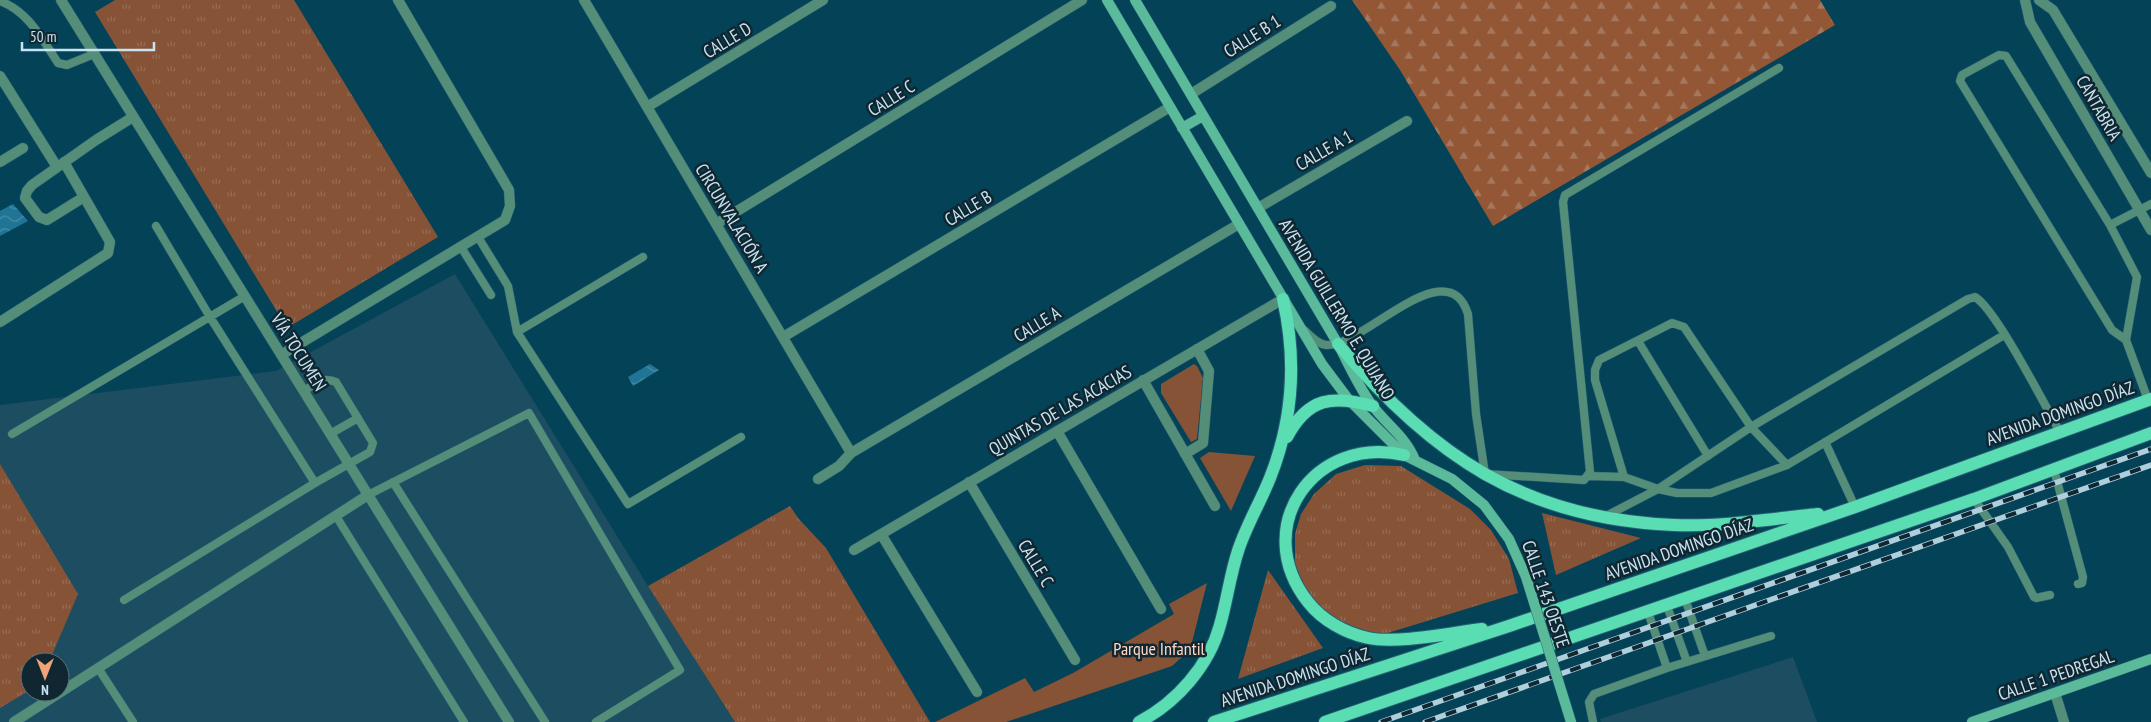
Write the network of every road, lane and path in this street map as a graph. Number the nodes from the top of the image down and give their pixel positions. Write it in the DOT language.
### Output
graph roads {
  1 [pos="61,0"];
  2 [pos="398,0"];
  3 [pos="584,0"];
  4 [pos="823,0"];
  5 [pos="1082,0"];
  6 [pos="1107,0"];
  7 [pos="1135,0"];
  8 [pos="2025,0"];
  9 [pos="2039,0"];
  10 [pos="0,1"];
  11 [pos="1331,6"];
  12 [pos="94,54"];
  13 [pos="1779,68"];
  14 [pos="0,76"];
  15 [pos="1190,94"];
  16 [pos="647,107"];
  17 [pos="1170,107"];
  18 [pos="1203,116"];
  19 [pos="133,117"];
  20 [pos="1407,121"];
  21 [pos="1182,128"];
  22 [pos="23,148"];
  23 [pos="1,158"];
  24 [pos="61,165"];
  25 [pos="2151,173"];
  26 [pos="84,197"];
  27 [pos="2151,204"];
  28 [pos="1258,208"];
  29 [pos="2140,210"];
  30 [pos="716,224"];
  31 [pos="1239,224"];
  32 [pos="2110,225"];
  33 [pos="156,226"];
  34 [pos="2151,230"];
  35 [pos="478,237"];
  36 [pos="461,247"];
  37 [pos="643,257"];
  38 [pos="491,295"];
  39 [pos="245,296"];
  40 [pos="1283,299"];
  41 [pos="210,316"];
  42 [pos="0,322"];
  43 [pos="1300,325"];
  44 [pos="516,332"];
  45 [pos="2004,335"];
  46 [pos="783,337"];
  47 [pos="2126,340"];
  48 [pos="1638,341"];
  49 [pos="1338,344"];
  50 [pos="1197,349"];
  51 [pos="281,355"];
  52 [pos="1143,380"];
  53 [pos="304,391"];
  54 [pos="2150,399"];
  55 [pos="1349,400"];
  56 [pos="1373,406"];
  57 [pos="358,418"];
  58 [pos="1751,427"];
  59 [pos="1057,431"];
  60 [pos="2060,432"];
  61 [pos="2151,433"];
  62 [pos="12,434"];
  63 [pos="330,434"];
  64 [pos="741,437"];
  65 [pos="1825,442"];
  66 [pos="1281,448"];
  67 [pos="851,453"];
  68 [pos="1185,454"];
  69 [pos="1708,456"];
  70 [pos="1409,458"];
  71 [pos="349,464"];
  72 [pos="1787,465"];
  73 [pos="2054,470"];
  74 [pos="1484,474"];
  75 [pos="1589,476"];
  76 [pos="1624,477"];
  77 [pos="818,479"];
  78 [pos="393,482"];
  79 [pos="969,482"];
  80 [pos="315,483"];
  81 [pos="1658,489"];
  82 [pos="368,495"];
  83 [pos="1974,499"];
  84 [pos="1215,506"];
  85 [pos="1855,507"];
  86 [pos="1840,512"];
  87 [pos="336,516"];
  88 [pos="1603,518"];
  89 [pos="881,534"];
  90 [pos="854,550"];
  91 [pos="2078,584"];
  92 [pos="2050,595"];
  93 [pos="1685,599"];
  94 [pos="124,600"];
  95 [pos="1667,606"];
  96 [pos="1161,609"];
  97 [pos="1648,612"];
  98 [pos="1509,626"];
  99 [pos="1771,636"];
  100 [pos="1705,656"];
  101 [pos="2151,659"];
  102 [pos="1075,660"];
  103 [pos="1687,662"];
  104 [pos="98,668"];
  105 [pos="1667,668"];
  106 [pos="978,692"];
  107 [pos="2055,693"];
  108 [pos="506,721"];
  109 [pos="14,722"];
  110 [pos="133,722"];
  111 [pos="464,722"];
  112 [pos="545,722"];
  113 [pos="596,722"];
  114 [pos="1139,722"];
  115 [pos="1214,722"];
  116 [pos="1325,722"];
  117 [pos="1571,722"];
  118 [pos="1594,722"];
  119 [pos="1972,722"];
  120 [pos="2064,722"];
  1 -- 12 [label="street, VÍA TOCUMEN"];
  2 -- 35 [label="street"];
  3 -- 16 [label="street, CIRCUNVALACIÓN A"];
  4 -- 16 [label="street, CALLE D"];
  5 -- 30 [label="street, CALLE C"];
  6 -- 17 [label="street, AVENIDA GUILLERMO E. QUIJANO"];
  7 -- 15 [label="street, AVENIDA GUILLERMO E. QUIJANO"];
  8 -- 29 [label="street, CANTABRIA"];
  9 -- 25 [label="street, CANTABRIA"];
  10 -- 12 [label="lane"];
  11 -- 15 [label="street, CALLE B 1"];
  12 -- 19 [label="street, VÍA TOCUMEN"];
  13 -- 75 [label="lane"];
  14 -- 24 [label="street"];
  15 -- 18 [label="street, AVENIDA GUILLERMO E. QUIJANO"];
  16 -- 30 [label="street, CIRCUNVALACIÓN A"];
  17 -- 21 [label="street, AVENIDA GUILLERMO E. QUIJANO"];
  17 -- 46 [label="street, CALLE B"];
  18 -- 21 [label="street"];
  18 -- 28 [label="street, AVENIDA GUILLERMO E. QUIJANO"];
  19 -- 24 [label="street"];
  19 -- 39 [label="street, VÍA TOCUMEN"];
  20 -- 28 [label="street, CALLE A 1"];
  21 -- 31 [label="street, AVENIDA GUILLERMO E. QUIJANO"];
  22 -- 23 [label="street"];
  24 -- 26 [label="street"];
  24 -- 26 [label="street"];
  26 -- 42 [label="street"];
  27 -- 29 [label="lane"];
  28 -- 49 [label="street, AVENIDA GUILLERMO E. QUIJANO"];
  29 -- 32 [label="lane"];
  29 -- 34 [label="street, CANTABRIA"];
  30 -- 46 [label="street, CIRCUNVALACIÓN A"];
  31 -- 40 [label="street, AVENIDA GUILLERMO E. QUIJANO"];
  31 -- 67 [label="street, CALLE A"];
  32 -- 47 [label="lane"];
  32 -- 47 [label="lane"];
  33 -- 41 [label="lane"];
  35 -- 36 [label="street"];
  35 -- 44 [label="lane"];
  36 -- 38 [label="lane"];
  36 -- 51 [label="street"];
  37 -- 44 [label="lane"];
  39 -- 41 [label="lane"];
  39 -- 51 [label="street, VÍA TOCUMEN"];
  40 -- 43 [label="street, AVENIDA GUILLERMO E. QUIJANO"];
  40 -- 50 [label="street, QUINTAS DE LAS ACACIAS"];
  40 -- 66 [label="main road"];
  41 -- 62 [label="lane"];
  41 -- 80 [label="lane"];
  43 -- 49 [label="lane"];
  43 -- 55 [label="street, AVENIDA GUILLERMO E. QUIJANO"];
  44 -- 64 [label="lane"];
  45 -- 58 [label="lane"];
  45 -- 60 [label="lane"];
  45 -- 65 [label="lane"];
  46 -- 67 [label="street, CIRCUNVALACIÓN A"];
  47 -- 54 [label="lane"];
  48 -- 58 [label="lane"];
  48 -- 69 [label="lane"];
  48 -- 76 [label="lane"];
  49 -- 56 [label="street, AVENIDA GUILLERMO E. QUIJANO"];
  49 -- 74 [label="main road"];
  49 -- 74 [label="lane"];
  50 -- 52 [label="street, QUINTAS DE LAS ACACIAS"];
  50 -- 68 [label="street"];
  51 -- 53 [label="street, VÍA TOCUMEN"];
  52 -- 59 [label="street, QUINTAS DE LAS ACACIAS"];
  52 -- 68 [label="street"];
  53 -- 57 [label="lane"];
  53 -- 63 [label="street, VÍA TOCUMEN"];
  54 -- 60 [label="main road, AVENIDA DOMINGO DÍAZ"];
  55 -- 56 [label="main road"];
  55 -- 66 [label="main road"];
  55 -- 70 [label="street, AVENIDA GUILLERMO E. QUIJANO"];
  56 -- 70 [label="street, AVENIDA GUILLERMO E. QUIJANO"];
  57 -- 63 [label="lane"];
  57 -- 71 [label="lane"];
  58 -- 69 [label="lane"];
  58 -- 72 [label="lane"];
  59 -- 79 [label="street, QUINTAS DE LAS ACACIAS"];
  59 -- 96 [label="street"];
  60 -- 85 [label="main road, AVENIDA DOMINGO DÍAZ"];
  61 -- 73 [label="main road"];
  63 -- 71 [label="street, VÍA TOCUMEN"];
  65 -- 72 [label="lane"];
  65 -- 85 [label="lane"];
  66 -- 114 [label="main road"];
  67 -- 77 [label="street, CALLE A"];
  68 -- 84 [label="street"];
  69 -- 81 [label="lane"];
  70 -- 98 [label="main road"];
  70 -- 117 [label="street, CALLE 143 OESTE, bridge"];
  71 -- 80 [label="lane"];
  71 -- 82 [label="street, VÍA TOCUMEN"];
  72 -- 81 [label="lane"];
  73 -- 83 [label="main road"];
  73 -- 91 [label="lane"];
  74 -- 75 [label="lane"];
  74 -- 88 [label="main road"];
  75 -- 76 [label="lane"];
  76 -- 81 [label="lane"];
  78 -- 82 [label="lane"];
  78 -- 112 [label="lane"];
  78 -- 113 [label="lane"];
  79 -- 89 [label="street, QUINTAS DE LAS ACACIAS"];
  79 -- 102 [label="street, CALLE C"];
  80 -- 94 [label="lane"];
  81 -- 88 [label="lane"];
  82 -- 87 [label="street"];
  82 -- 108 [label="street, VÍA TOCUMEN"];
  83 -- 92 [label="lane"];
  83 -- 93 [label="main road"];
  85 -- 86 [label="main road, AVENIDA DOMINGO DÍAZ"];
  86 -- 88 [label="main road"];
  86 -- 98 [label="main road, AVENIDA DOMINGO DÍAZ"];
  87 -- 104 [label="street"];
  87 -- 111 [label="lane"];
  89 -- 90 [label="street, QUINTAS DE LAS ACACIAS"];
  89 -- 106 [label="street"];
  93 -- 95 [label="main road"];
  93 -- 100 [label="lane"];
  95 -- 97 [label="main road"];
  95 -- 103 [label="lane"];
  97 -- 105 [label="lane"];
  97 -- 116 [label="main road"];
  98 -- 115 [label="main road, AVENIDA DOMINGO DÍAZ"];
  99 -- 100 [label="lane"];
  100 -- 103 [label="lane"];
  101 -- 107 [label="street, CALLE 1 PEDREGAL"];
  103 -- 105 [label="lane"];
  104 -- 109 [label="street"];
  104 -- 110 [label="lane"];
  105 -- 118 [label="lane"];
  107 -- 119 [label="street, CALLE 1 PEDREGAL"];
  107 -- 120 [label="street"];
}
